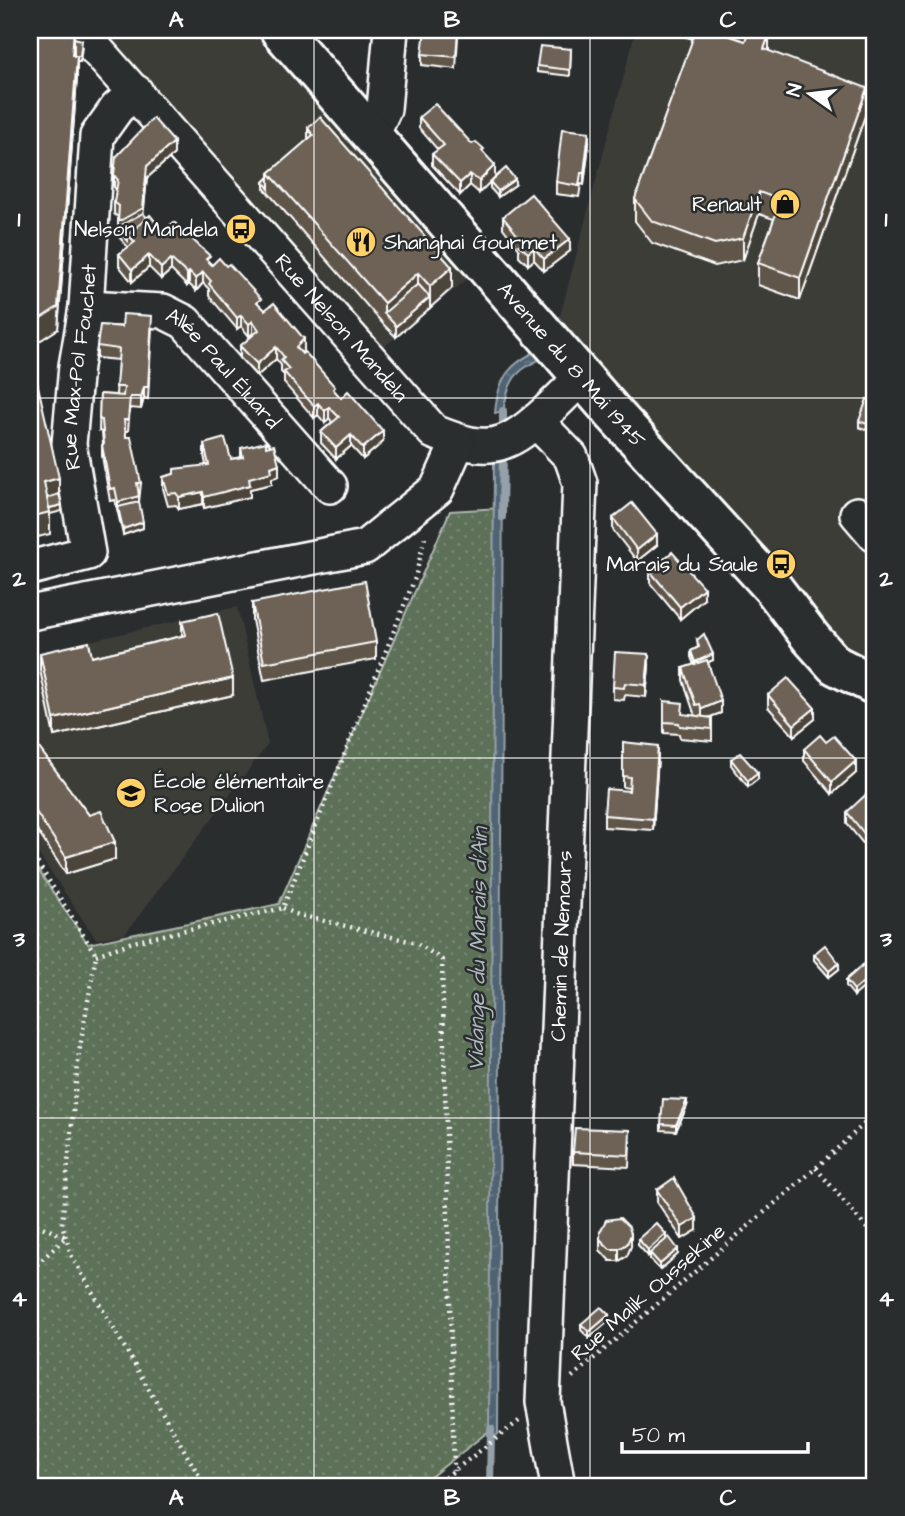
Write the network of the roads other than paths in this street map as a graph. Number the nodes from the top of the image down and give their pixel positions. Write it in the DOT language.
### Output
graph roads {
  1 [pos="79,30"];
  2 [pos="280,30"];
  3 [pos="391,30"];
  4 [pos="136,92"];
  5 [pos="372,135"];
  6 [pos="86,307"];
  7 [pos="583,376"];
  8 [pos="536,421"];
  9 [pos="458,442"];
  10 [pos="330,486"];
  11 [pos="30,568"];
  12 [pos="30,613"];
  13 [pos="875,685"];
  14 [pos="558,1486"];
  1 -- 4 [label="street, Rue Nelson Mandela"];
  2 -- 5 [label="main road, Avenue du 8 Mai 1945"];
  3 -- 5 [label="street"];
  4 -- 6 [label="street, Rue Max-Pol Fouchet"];
  4 -- 9 [label="street, Rue Nelson Mandela"];
  5 -- 7 [label="main road, Avenue du 8 Mai 1945"];
  6 -- 10 [label="street, Allée Paul Éluard"];
  6 -- 11 [label="street, Rue Max-Pol Fouchet"];
  7 -- 8 [label="street, Rue Nelson Mandela"];
  7 -- 13 [label="main road, Avenue du 8 Mai 1945"];
  8 -- 9 [label="street, Rue Nelson Mandela"];
  8 -- 14 [label="street, Chemin de Nemours"];
  9 -- 12 [label="street"];
}
